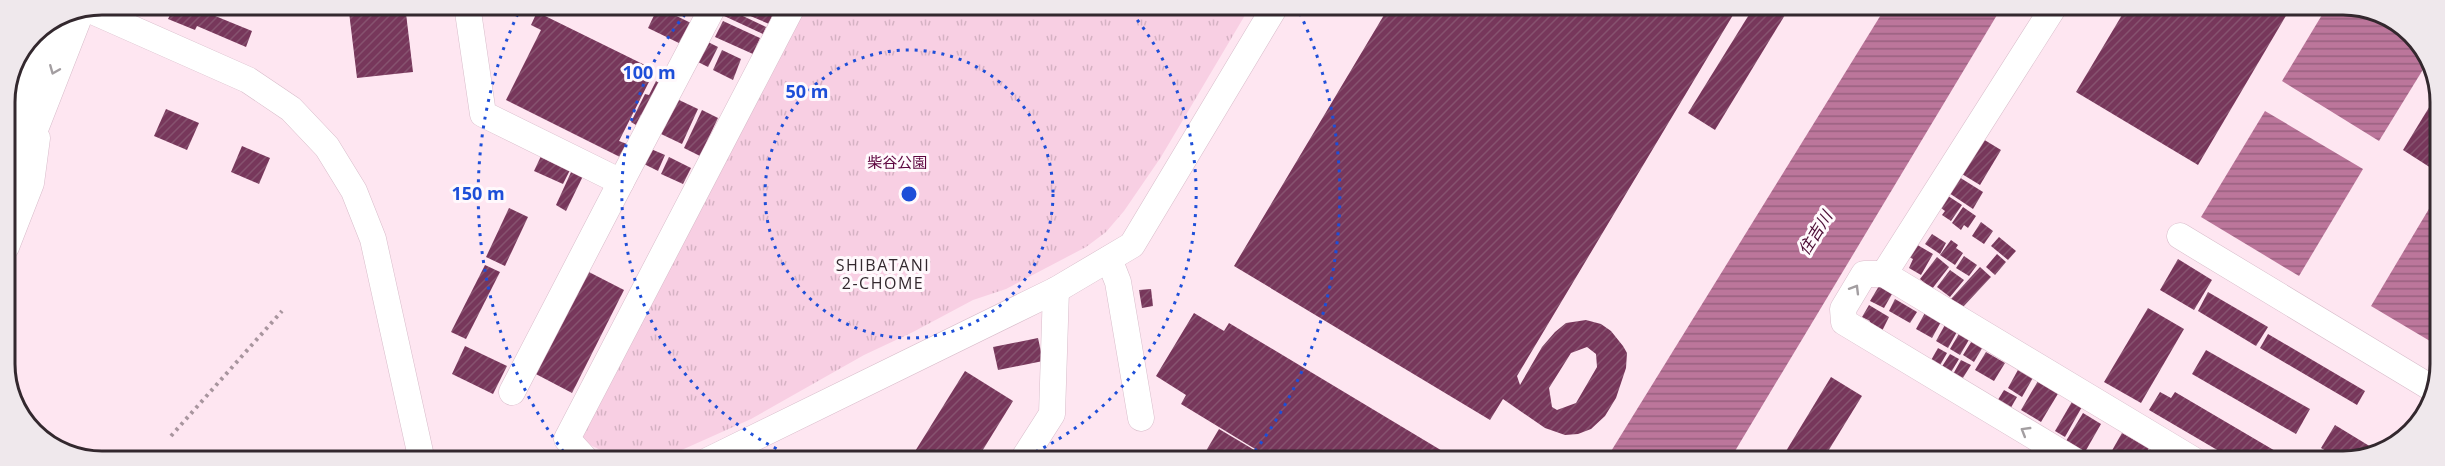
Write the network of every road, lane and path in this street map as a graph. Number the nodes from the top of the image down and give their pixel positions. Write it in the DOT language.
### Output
graph roads {
  1 [pos="101,15"];
  2 [pos="468,15"];
  3 [pos="709,15"];
  4 [pos="788,15"];
  5 [pos="1270,15"];
  6 [pos="2049,15"];
  7 [pos="74,21"];
  8 [pos="27,60"];
  9 [pos="17,86"];
  10 [pos="41,102"];
  11 [pos="15,170"];
  12 [pos="621,182"];
  13 [pos="15,224"];
  14 [pos="2180,236"];
  15 [pos="1109,259"];
  16 [pos="1884,274"];
  17 [pos="1056,290"];
  18 [pos="282,311"];
  19 [pos="2427,385"];
  20 [pos="513,392"];
  21 [pos="1141,418"];
  22 [pos="171,436"];
  23 [pos="421,451"];
  24 [pos="578,451"];
  25 [pos="727,451"];
  26 [pos="1028,451"];
  27 [pos="2058,451"];
  28 [pos="2178,451"];
  1 -- 23 [label="street"];
  2 -- 12 [label="street"];
  3 -- 12 [label="street"];
  4 -- 24 [label="street"];
  5 -- 15 [label="street"];
  6 -- 16 [label="street"];
  7 -- 10 [label="main road, one-way"];
  8 -- 9 [label="main road"];
  10 -- 11 [label="main road"];
  10 -- 13 [label="street"];
  12 -- 20 [label="street"];
  14 -- 19 [label="street"];
  15 -- 17 [label="street"];
  15 -- 21 [label="street"];
  27 -- 16 [label="street, one-way"];
  16 -- 28 [label="street"];
  17 -- 25 [label="street"];
  17 -- 26 [label="street"];
  18 -- 22 [label="path"];
}
